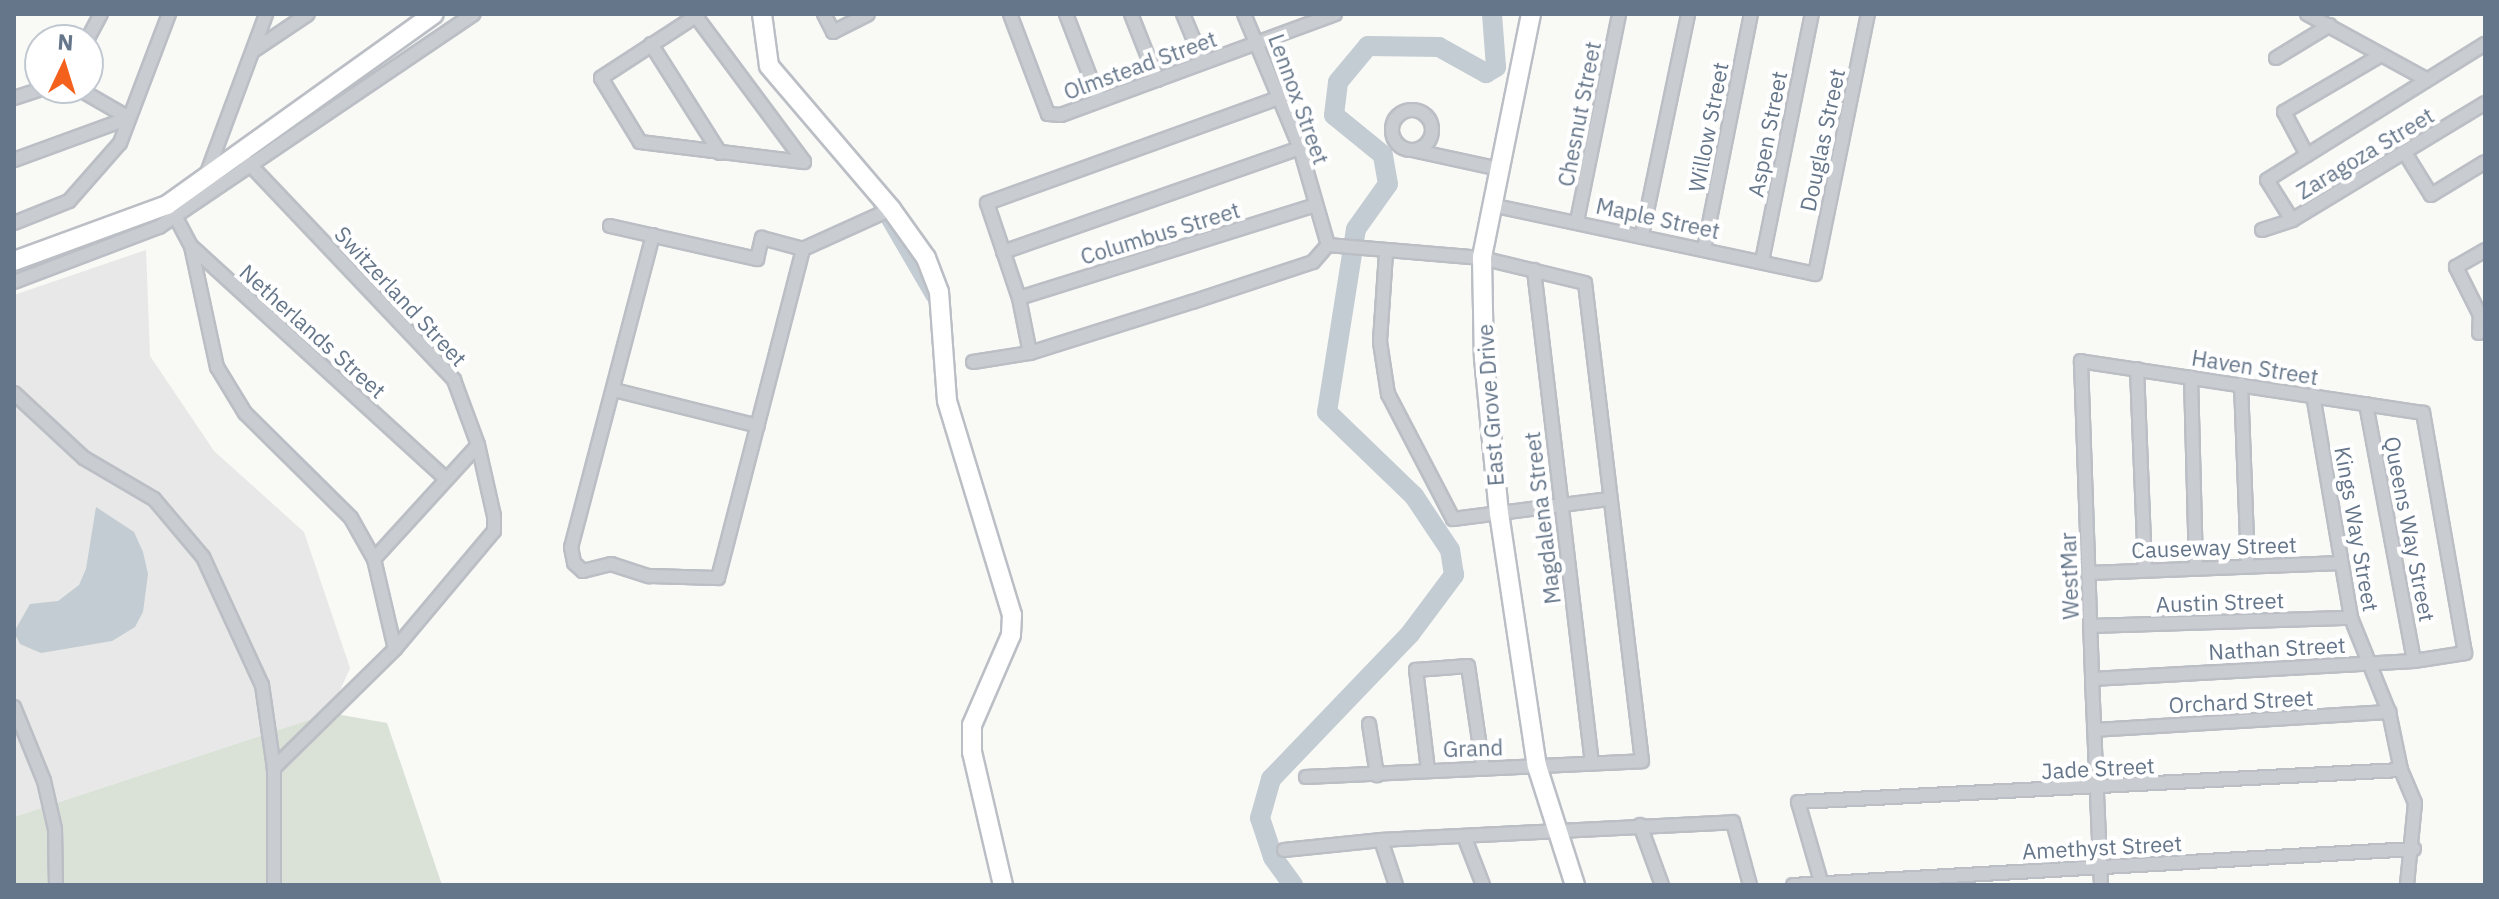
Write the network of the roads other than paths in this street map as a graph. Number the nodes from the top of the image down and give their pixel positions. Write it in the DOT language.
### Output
graph roads {
  1 [pos="169,14"];
  2 [pos="266,14"];
  3 [pos="308,14"];
  4 [pos="434,14"];
  5 [pos="474,14"];
  6 [pos="762,14"];
  7 [pos="824,14"];
  8 [pos="868,14"];
  9 [pos="1010,14"];
  10 [pos="1066,14"];
  11 [pos="1131,14"];
  12 [pos="1183,14"];
  13 [pos="1244,14"];
  14 [pos="1335,14"];
  15 [pos="1531,14"];
  16 [pos="1619,14"];
  17 [pos="1688,14"];
  18 [pos="1751,14"];
  19 [pos="1812,14"];
  20 [pos="1868,14"];
  21 [pos="2307,14"];
  22 [pos="697,15"];
  23 [pos="1308,19"];
  24 [pos="2330,25"];
  25 [pos="1257,43"];
  26 [pos="651,44"];
  27 [pos="2485,44"];
  28 [pos="253,51"];
  29 [pos="2381,55"];
  30 [pos="2276,58"];
  31 [pos="1203,62"];
  32 [pos="2424,78"];
  33 [pos="1157,80"];
  34 [pos="1279,98"];
  35 [pos="1099,100"];
  36 [pos="2485,103"];
  37 [pos="104,104"];
  38 [pos="129,118"];
  39 [pos="1300,148"];
  40 [pos="1410,150"];
  41 [pos="238,152"];
  42 [pos="720,153"];
  43 [pos="2405,153"];
  44 [pos="2307,155"];
  45 [pos="14,160"];
  46 [pos="2485,162"];
  47 [pos="253,167"];
  48 [pos="1499,169"];
  49 [pos="207,173"];
  50 [pos="1491,205"];
  51 [pos="1313,206"];
  52 [pos="891,209"];
  53 [pos="172,210"];
  54 [pos="2292,220"];
  55 [pos="1577,221"];
  56 [pos="14,223"];
  57 [pos="610,226"];
  58 [pos="2262,230"];
  59 [pos="653,235"];
  60 [pos="1642,235"];
  61 [pos="1328,245"];
  62 [pos="191,246"];
  63 [pos="803,249"];
  64 [pos="1704,249"];
  65 [pos="2485,250"];
  66 [pos="1003,252"];
  67 [pos="1386,253"];
  68 [pos="1482,258"];
  69 [pos="14,261"];
  70 [pos="1762,261"];
  71 [pos="1534,270"];
  72 [pos="1815,274"];
  73 [pos="14,282"];
  74 [pos="1019,298"];
  75 [pos="2479,333"];
  76 [pos="1030,353"];
  77 [pos="2081,361"];
  78 [pos="973,362"];
  79 [pos="2137,369"];
  80 [pos="2191,377"];
  81 [pos="2241,384"];
  82 [pos="614,390"];
  83 [pos="14,393"];
  84 [pos="2313,395"];
  85 [pos="2366,404"];
  86 [pos="758,426"];
  87 [pos="478,445"];
  88 [pos="445,478"];
  89 [pos="1610,499"];
  90 [pos="1560,505"];
  91 [pos="1499,513"];
  92 [pos="374,559"];
  93 [pos="2341,563"];
  94 [pos="2248,565"];
  95 [pos="2196,567"];
  96 [pos="2145,570"];
  97 [pos="2089,573"];
  98 [pos="2351,618"];
  99 [pos="2090,626"];
  100 [pos="395,649"];
  101 [pos="2465,653"];
  102 [pos="2414,661"];
  103 [pos="2368,663"];
  104 [pos="2092,679"];
  105 [pos="14,707"];
  106 [pos="2389,712"];
  107 [pos="1369,724"];
  108 [pos="2094,730"];
  109 [pos="1592,762"];
  110 [pos="1537,766"];
  111 [pos="274,768"];
  112 [pos="1483,768"];
  113 [pos="1428,770"];
  114 [pos="2401,770"];
  115 [pos="1377,775"];
  116 [pos="1306,777"];
  117 [pos="2097,789"];
  118 [pos="1640,825"];
  119 [pos="1555,832"];
  120 [pos="1464,836"];
  121 [pos="1381,840"];
  122 [pos="2414,849"];
  123 [pos="1284,850"];
  124 [pos="2100,868"];
  125 [pos="1822,884"];
  126 [pos="56,885"];
  127 [pos="274,885"];
  128 [pos="1003,885"];
  129 [pos="1396,885"];
  130 [pos="1483,885"];
  131 [pos="1575,885"];
  132 [pos="1662,885"];
  133 [pos="1750,885"];
  134 [pos="1793,885"];
  135 [pos="2101,885"];
  136 [pos="2407,885"];
  1 -- 38 [label="street"];
  2 -- 28 [label="street"];
  3 -- 28 [label="street"];
  4 -- 41 [label="street"];
  5 -- 47 [label="street"];
  6 -- 52 [label="street"];
  7 -- 8 [label="street"];
  9 -- 35 [label="street, Olmstead Street"];
  10 -- 35 [label="street"];
  11 -- 33 [label="street"];
  12 -- 31 [label="street"];
  13 -- 25 [label="street, Lennox Street"];
  14 -- 23 [label="street, Olmstead Street"];
  15 -- 48 [label="street, East Grove Drive"];
  16 -- 55 [label="street, Chesnut Street"];
  17 -- 60 [label="street"];
  18 -- 64 [label="street, Willow Street"];
  19 -- 70 [label="street, Aspen Street"];
  20 -- 72 [label="street, Douglas Street"];
  21 -- 24 [label="street"];
  22 -- 26 [label="street"];
  22 -- 42 [label="street"];
  23 -- 25 [label="street, Olmstead Street"];
  24 -- 29 [label="street"];
  24 -- 30 [label="street"];
  25 -- 31 [label="street, Olmstead Street"];
  25 -- 34 [label="street, Lennox Street"];
  26 -- 42 [label="street"];
  26 -- 42 [label="street"];
  27 -- 32 [label="street"];
  28 -- 49 [label="street"];
  29 -- 32 [label="street"];
  29 -- 44 [label="street"];
  31 -- 33 [label="street, Olmstead Street"];
  32 -- 44 [label="street"];
  33 -- 35 [label="street, Olmstead Street"];
  34 -- 39 [label="street, Lennox Street"];
  34 -- 66 [label="street"];
  36 -- 43 [label="street, Zaragoza Street"];
  37 -- 38 [label="street"];
  38 -- 45 [label="street"];
  38 -- 56 [label="street"];
  39 -- 51 [label="street, Lennox Street"];
  39 -- 66 [label="street"];
  40 -- 48 [label="street"];
  41 -- 47 [label="street, Switzerland Street"];
  41 -- 49 [label="street"];
  43 -- 46 [label="street"];
  43 -- 54 [label="street, Zaragoza Street"];
  44 -- 54 [label="street"];
  47 -- 53 [label="street"];
  47 -- 87 [label="street, Switzerland Street"];
  48 -- 50 [label="street, East Grove Drive"];
  49 -- 53 [label="street"];
  50 -- 55 [label="street, Maple Street"];
  50 -- 68 [label="street, East Grove Drive"];
  51 -- 61 [label="street, Lennox Street"];
  51 -- 74 [label="street, Columbus Street"];
  52 -- 63 [label="street"];
  52 -- 128 [label="street"];
  53 -- 62 [label="street, Netherlands Street"];
  53 -- 69 [label="street"];
  53 -- 73 [label="street"];
  54 -- 58 [label="street, Zaragoza Street"];
  55 -- 60 [label="street, Maple Street"];
  57 -- 59 [label="street"];
  59 -- 63 [label="street"];
  59 -- 82 [label="street"];
  60 -- 64 [label="street, Maple Street"];
  61 -- 67 [label="street"];
  61 -- 76 [label="street"];
  62 -- 88 [label="street, Netherlands Street"];
  62 -- 92 [label="street"];
  63 -- 86 [label="street"];
  64 -- 70 [label="street, Maple Street"];
  65 -- 75 [label="street"];
  66 -- 74 [label="street"];
  67 -- 68 [label="street"];
  67 -- 91 [label="street"];
  68 -- 71 [label="street"];
  68 -- 91 [label="street, East Grove Drive"];
  70 -- 72 [label="street, Maple Street"];
  71 -- 89 [label="street"];
  71 -- 90 [label="street, Magdalena Street"];
  74 -- 76 [label="street"];
  76 -- 78 [label="street"];
  77 -- 79 [label="street, Haven Street"];
  77 -- 97 [label="street, WestMar"];
  79 -- 80 [label="street, Haven Street"];
  79 -- 96 [label="street"];
  80 -- 81 [label="street, Haven Street"];
  80 -- 95 [label="street"];
  81 -- 84 [label="street, Haven Street"];
  81 -- 94 [label="street"];
  82 -- 86 [label="street"];
  82 -- 86 [label="street"];
  83 -- 111 [label="street"];
  84 -- 85 [label="street, Haven Street"];
  84 -- 93 [label="street, Kings Way Street"];
  85 -- 101 [label="street, Haven Street"];
  85 -- 102 [label="street, Queens Way Street"];
  87 -- 88 [label="street"];
  87 -- 100 [label="street, Switzerland Street"];
  88 -- 92 [label="street"];
  89 -- 90 [label="street"];
  89 -- 109 [label="street, Grand"];
  90 -- 91 [label="street"];
  90 -- 109 [label="street, Magdalena Street"];
  91 -- 110 [label="street, East Grove Drive"];
  92 -- 100 [label="street"];
  93 -- 94 [label="street, Causeway Street"];
  93 -- 98 [label="street, Kings Way Street"];
  94 -- 95 [label="street, Causeway Street"];
  95 -- 96 [label="street, Causeway Street"];
  96 -- 97 [label="street, Causeway Street"];
  97 -- 99 [label="street, WestMar"];
  98 -- 99 [label="street, Austin Street"];
  98 -- 103 [label="street, Kings Way Street"];
  99 -- 104 [label="street, WestMar"];
  100 -- 111 [label="street"];
  101 -- 102 [label="street, Nathan Street"];
  102 -- 103 [label="street, Nathan Street"];
  103 -- 104 [label="street, Nathan Street"];
  103 -- 106 [label="street, Kings Way Street"];
  104 -- 108 [label="street, WestMar"];
  105 -- 126 [label="street"];
  106 -- 108 [label="street, Orchard Street"];
  106 -- 114 [label="street, Kings Way Street"];
  107 -- 115 [label="street"];
  108 -- 117 [label="street, WestMar"];
  109 -- 110 [label="street, Grand"];
  110 -- 112 [label="street, Grand"];
  110 -- 119 [label="street, East Grove Drive"];
  111 -- 127 [label="street"];
  112 -- 113 [label="street, Grand"];
  112 -- 113 [label="street"];
  113 -- 115 [label="street, Grand"];
  114 -- 117 [label="street, Jade Street"];
  114 -- 122 [label="street, Kings Way Street"];
  115 -- 116 [label="street, Grand"];
  117 -- 124 [label="street, WestMar"];
  117 -- 125 [label="street, Jade Street"];
  118 -- 119 [label="street"];
  118 -- 132 [label="street"];
  118 -- 133 [label="street"];
  119 -- 120 [label="street"];
  119 -- 131 [label="street, East Grove Drive"];
  120 -- 121 [label="street"];
  120 -- 130 [label="street"];
  121 -- 123 [label="street"];
  121 -- 129 [label="street"];
  122 -- 124 [label="street, Amethyst Street"];
  122 -- 136 [label="street, Kings Way Street"];
  124 -- 125 [label="street, Amethyst Street"];
  124 -- 135 [label="street, WestMar"];
  125 -- 134 [label="street, Amethyst Street"];
}
